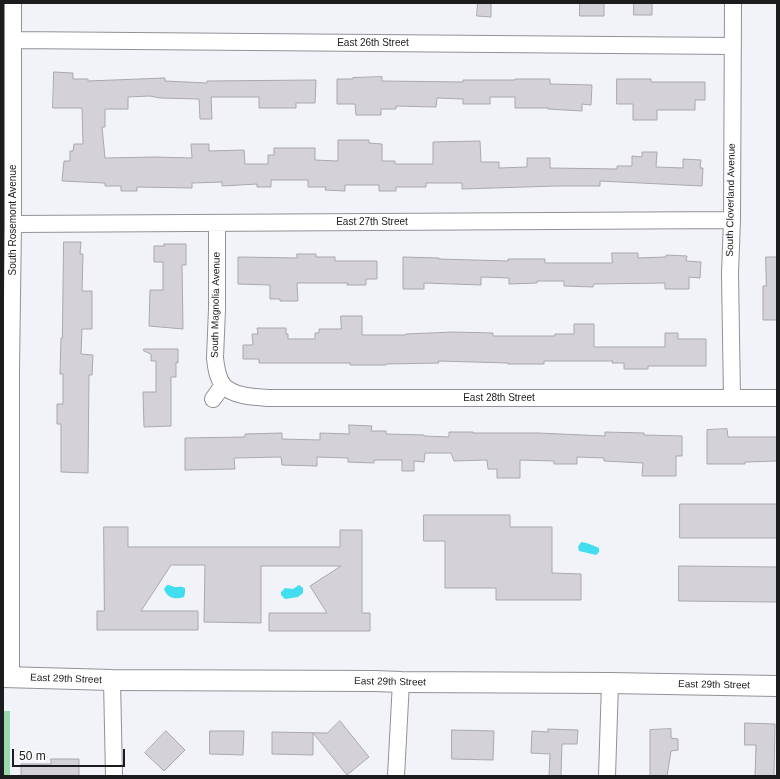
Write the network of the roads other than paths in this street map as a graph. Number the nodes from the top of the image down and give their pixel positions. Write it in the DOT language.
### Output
graph roads {
  1 [pos="13,3"];
  2 [pos="733,3"];
  3 [pos="12,40"];
  4 [pos="733,46"];
  5 [pos="732,220"];
  6 [pos="217,223"];
  7 [pos="13,224"];
  8 [pos="7,370"];
  9 [pos="223,385"];
  10 [pos="732,398"];
  11 [pos="777,398"];
  12 [pos="213,399"];
  13 [pos="7,677"];
  14 [pos="112,680"];
  15 [pos="401,682"];
  16 [pos="610,683"];
  17 [pos="777,686"];
  18 [pos="114,776"];
  19 [pos="396,776"];
  20 [pos="607,776"];
  1 -- 3 [label="street, South Rosemont Avenue"];
  2 -- 4 [label="street, South Cloverland Avenue"];
  3 -- 4 [label="street, East 26th Street"];
  3 -- 7 [label="street, South Rosemont Avenue"];
  4 -- 5 [label="street, South Cloverland Avenue"];
  5 -- 6 [label="street, East 27th Street"];
  5 -- 10 [label="street, South Cloverland Avenue"];
  6 -- 7 [label="street, East 27th Street"];
  6 -- 9 [label="street, South Magnolia Avenue"];
  7 -- 8 [label="street, South Rosemont Avenue"];
  8 -- 13 [label="street, South Rosemont Avenue"];
  9 -- 10 [label="street, East 28th Street"];
  9 -- 12 [label="street"];
  10 -- 11 [label="street, East 28th Street"];
  13 -- 14 [label="street, East 29th Street"];
  14 -- 15 [label="street, East 29th Street"];
  14 -- 18 [label="street"];
  15 -- 16 [label="street, East 29th Street"];
  15 -- 19 [label="street"];
  16 -- 17 [label="street, East 29th Street"];
  16 -- 20 [label="street"];
}
